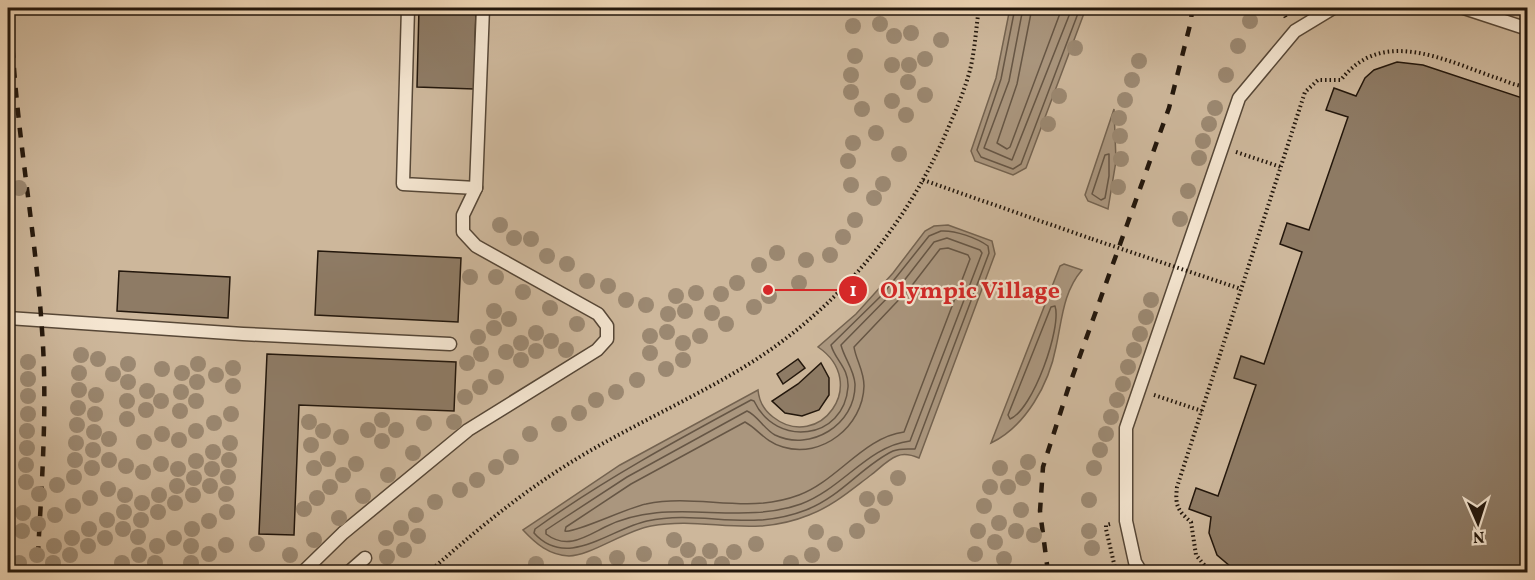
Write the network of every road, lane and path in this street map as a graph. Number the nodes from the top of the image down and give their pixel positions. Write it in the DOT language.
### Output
graph roads {
  1 [pos="408,8"];
  2 [pos="483,8"];
  3 [pos="979,8"];
  4 [pos="1333,8"];
  5 [pos="1464,8"];
  6 [pos="1527,29"];
  7 [pos="1527,86"];
  8 [pos="1235,152"];
  9 [pos="1281,167"];
  10 [pos="923,180"];
  11 [pos="476,188"];
  12 [pos="1241,289"];
  13 [pos="8,318"];
  14 [pos="450,344"];
  15 [pos="1157,396"];
  16 [pos="1202,411"];
  17 [pos="1106,529"];
  18 [pos="365,558"];
  19 [pos="303,573"];
  20 [pos="349,573"];
  21 [pos="429,573"];
  22 [pos="1116,573"];
  23 [pos="1141,573"];
  24 [pos="1210,573"];
  1 -- 11 [label="lane"];
  2 -- 11 [label="lane"];
  3 -- 10 [label="path"];
  4 -- 23 [label="lane"];
  5 -- 6 [label="lane"];
  7 -- 9 [label="path"];
  8 -- 9 [label="path"];
  9 -- 12 [label="path"];
  10 -- 12 [label="path, bridge"];
  10 -- 21 [label="path"];
  11 -- 19 [label="lane"];
  12 -- 16 [label="path"];
  13 -- 14 [label="lane"];
  15 -- 16 [label="path"];
  16 -- 24 [label="path"];
  17 -- 22 [label="path"];
  18 -- 20 [label="lane"];
}
